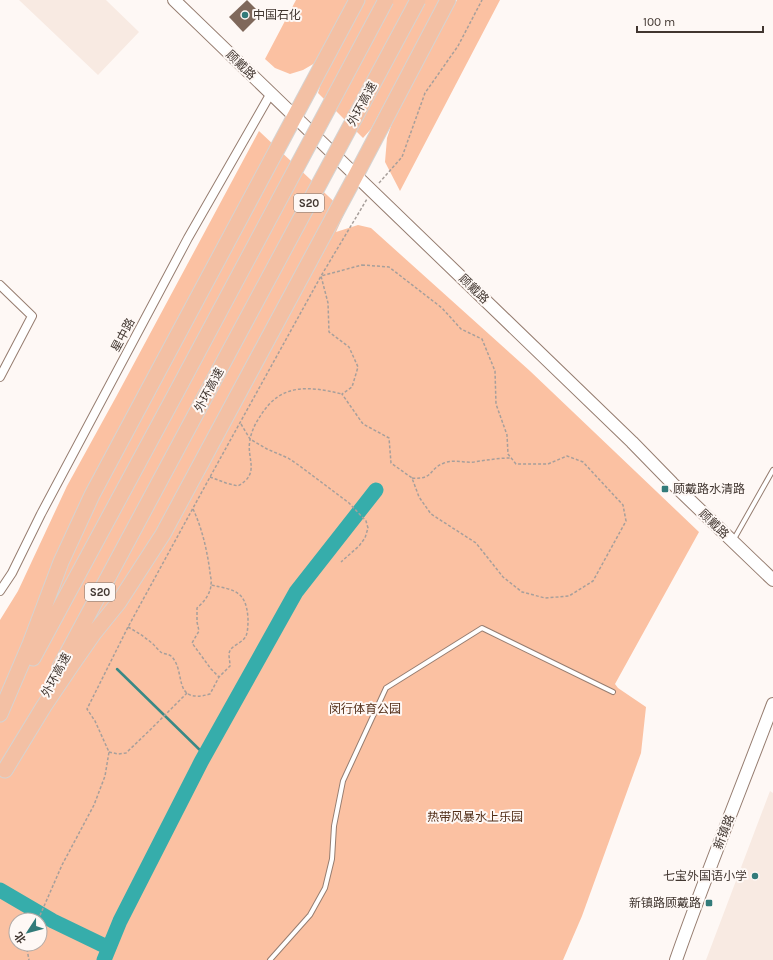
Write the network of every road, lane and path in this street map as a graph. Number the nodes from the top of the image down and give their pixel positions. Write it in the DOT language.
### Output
graph roads {
  1 [pos="174,0"];
  2 [pos="357,0"];
  3 [pos="386,0"];
  4 [pos="418,0"];
  5 [pos="448,0"];
  6 [pos="482,0"];
  7 [pos="271,93"];
  8 [pos="295,116"];
  9 [pos="356,175"];
  10 [pos="372,190"];
  11 [pos="321,276"];
  12 [pos="0,285"];
  13 [pos="0,377"];
  14 [pos="342,394"];
  15 [pos="240,423"];
  16 [pos="250,439"];
  17 [pos="512,458"];
  18 [pos="773,470"];
  19 [pos="210,478"];
  20 [pos="412,478"];
  21 [pos="192,509"];
  22 [pos="732,541"];
  23 [pos="342,562"];
  24 [pos="773,580"];
  25 [pos="211,585"];
  26 [pos="0,591"];
  27 [pos="128,627"];
  28 [pos="219,677"];
  29 [pos="613,692"];
  30 [pos="187,693"];
  31 [pos="773,704"];
  32 [pos="0,714"];
  33 [pos="0,720"];
  34 [pos="109,752"];
  35 [pos="2,775"];
  36 [pos="42,912"];
  37 [pos="270,960"];
  38 [pos="676,960"];
  1 -- 7 [label="main road, 顾戴路"];
  2 -- 8 [label="highway"];
  3 -- 33 [label="highway, S20, bridge"];
  4 -- 35 [label="highway, 外环高速 / S20, bridge"];
  5 -- 9 [label="highway"];
  6 -- 10 [label="path"];
  7 -- 8 [label="main road, 顾戴路"];
  7 -- 26 [label="street, 星中路"];
  8 -- 9 [label="main road, 顾戴路"];
  8 -- 32 [label="highway"];
  9 -- 10 [label="main road, 顾戴路"];
  9 -- 35 [label="highway"];
  10 -- 11 [label="path"];
  10 -- 22 [label="main road, 顾戴路"];
  11 -- 14 [label="path"];
  11 -- 15 [label="path"];
  11 -- 17 [label="path"];
  12 -- 13 [label="street"];
  14 -- 16 [label="path"];
  14 -- 20 [label="path"];
  15 -- 16 [label="path"];
  15 -- 19 [label="path"];
  16 -- 19 [label="path"];
  16 -- 23 [label="path"];
  17 -- 20 [label="path"];
  17 -- 20 [label="path"];
  18 -- 22 [label="lane"];
  19 -- 21 [label="path"];
  21 -- 25 [label="path"];
  21 -- 27 [label="path"];
  22 -- 24 [label="main road, 顾戴路"];
  25 -- 28 [label="path"];
  25 -- 28 [label="path"];
  27 -- 30 [label="path"];
  27 -- 34 [label="path"];
  28 -- 30 [label="path"];
  29 -- 37 [label="lane"];
  30 -- 34 [label="path"];
  31 -- 38 [label="main road, 新镇路"];
  34 -- 36 [label="path"];
}
